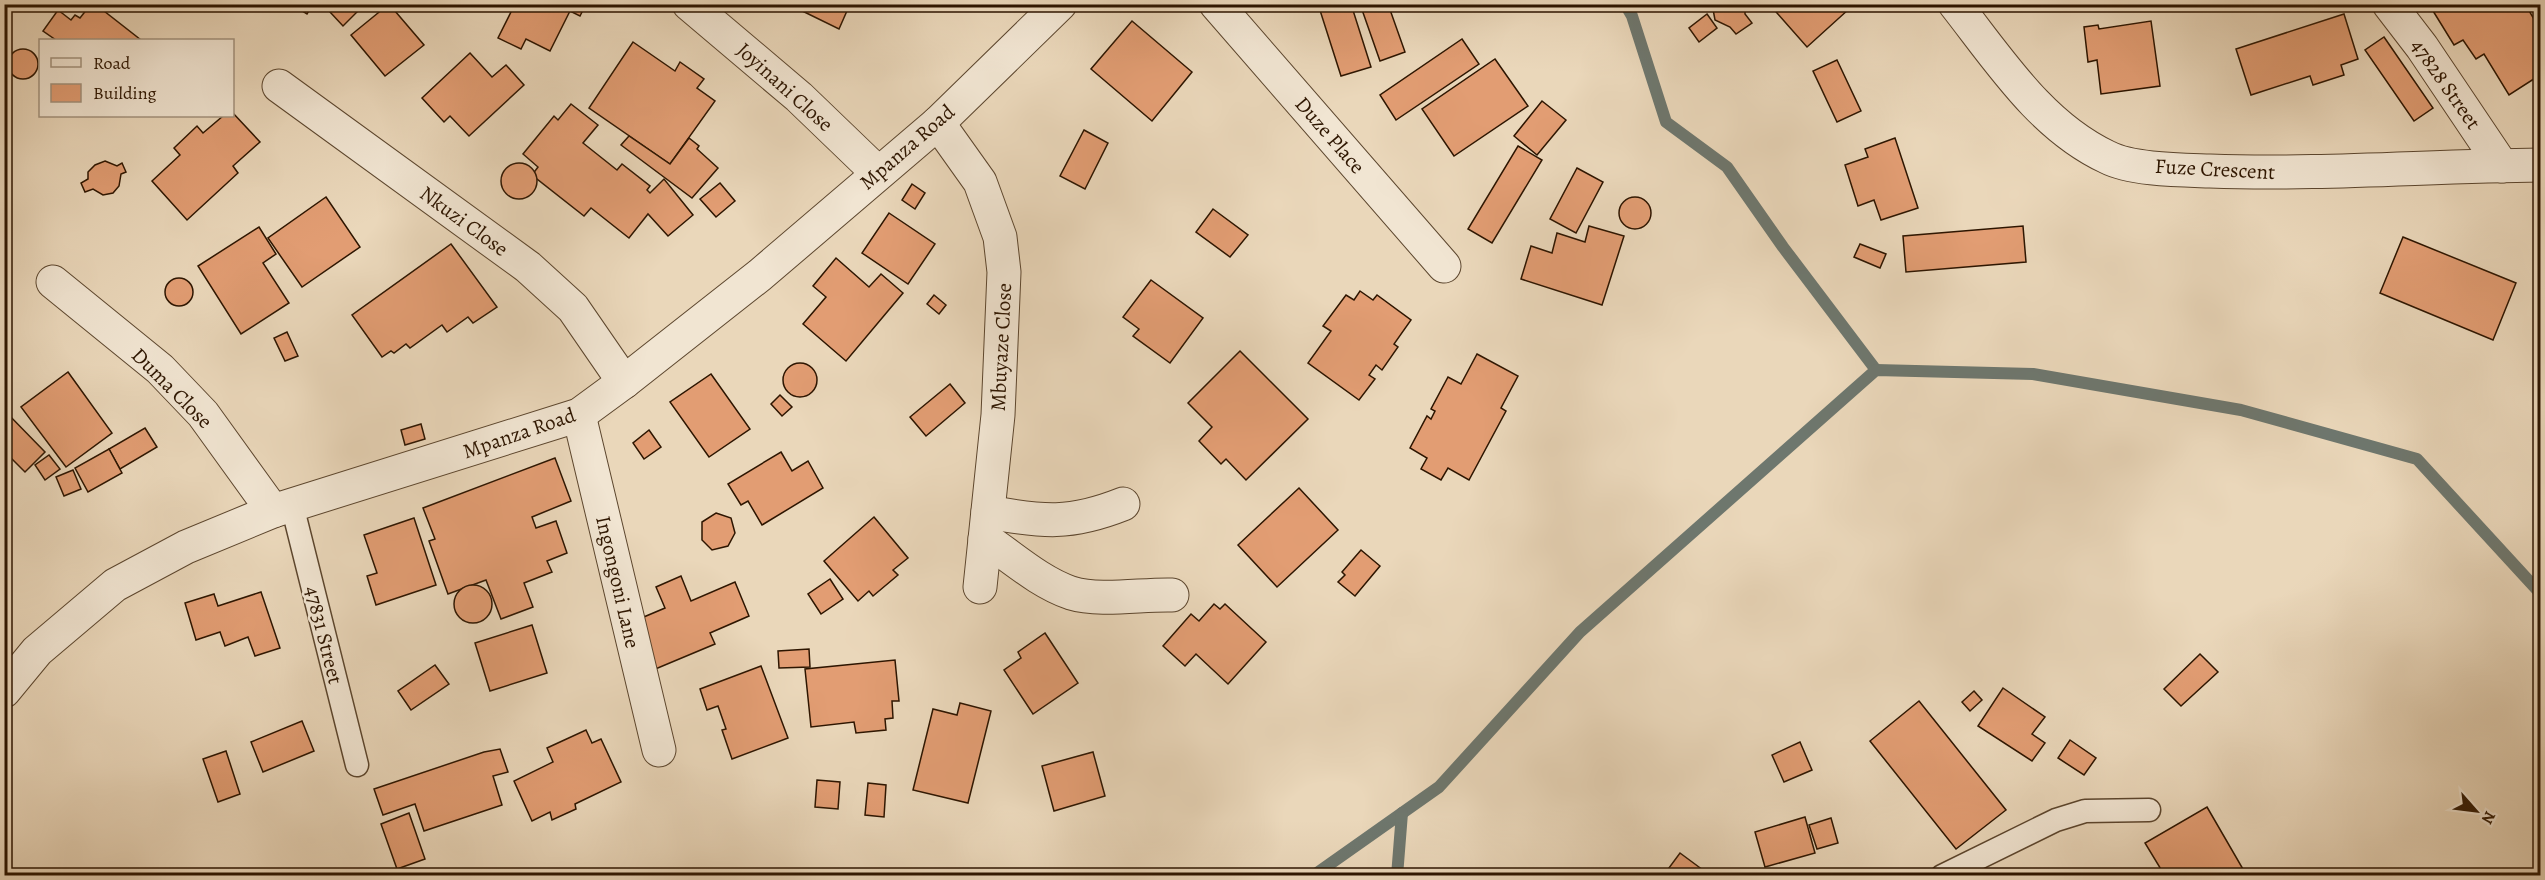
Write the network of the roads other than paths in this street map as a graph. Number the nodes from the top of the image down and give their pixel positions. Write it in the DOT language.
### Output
graph roads {
  1 [pos="689,4"];
  2 [pos="1060,4"];
  3 [pos="1216,4"];
  4 [pos="1955,4"];
  5 [pos="2389,4"];
  6 [pos="279,86"];
  7 [pos="938,123"];
  8 [pos="2541,165"];
  9 [pos="2502,166"];
  10 [pos="878,173"];
  11 [pos="1444,266"];
  12 [pos="53,282"];
  13 [pos="624,382"];
  14 [pos="579,415"];
  15 [pos="1123,504"];
  16 [pos="282,508"];
  17 [pos="987,525"];
  18 [pos="980,587"];
  19 [pos="1172,595"];
  20 [pos="4,691"];
  21 [pos="659,750"];
  22 [pos="357,765"];
  23 [pos="2149,810"];
  24 [pos="1942,876"];
  1 -- 10 [label="street, Joyinani Close"];
  2 -- 7 [label="street, Mpanza Road"];
  3 -- 11 [label="street, Duze Place"];
  4 -- 9 [label="street, Fuze Crescent"];
  5 -- 9 [label="street, 47828 Street"];
  6 -- 13 [label="street, Nkuzi Close"];
  7 -- 10 [label="street, Mpanza Road"];
  7 -- 17 [label="street, Mbuyaze Close"];
  8 -- 9 [label="street, Fuze Crescent"];
  10 -- 13 [label="street, Mpanza Road"];
  12 -- 16 [label="street, Duma Close"];
  13 -- 14 [label="street, Mpanza Road"];
  14 -- 16 [label="street, Mpanza Road"];
  14 -- 21 [label="street, Ingongoni Lane"];
  15 -- 17 [label="street"];
  16 -- 20 [label="street, Mpanza Road"];
  16 -- 22 [label="lane, 47831 Street"];
  17 -- 18 [label="street, Mbuyaze Close"];
  17 -- 19 [label="street"];
  23 -- 24 [label="lane"];
}
